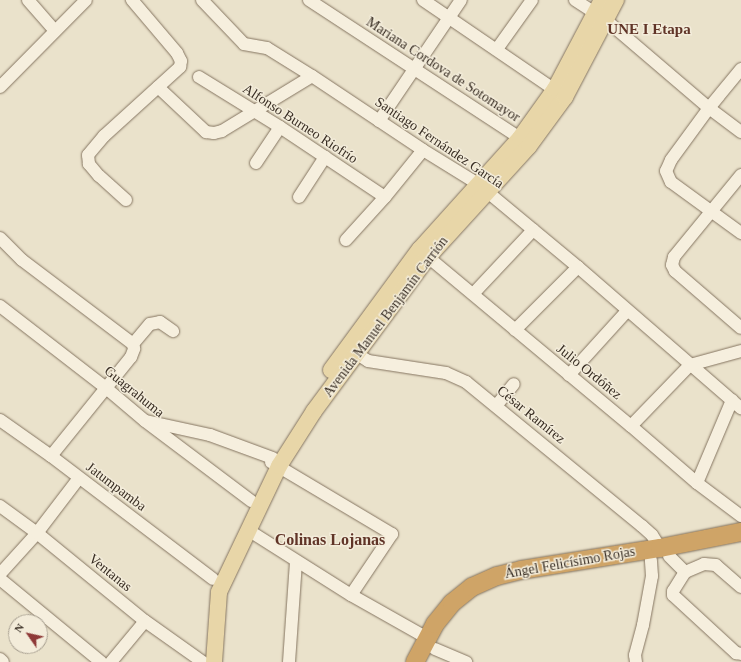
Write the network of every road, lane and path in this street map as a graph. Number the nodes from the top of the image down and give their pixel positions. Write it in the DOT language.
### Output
graph roads {
  1 [pos="28,0"];
  2 [pos="86,0"];
  3 [pos="132,0"];
  4 [pos="202,0"];
  5 [pos="423,0"];
  6 [pos="461,0"];
  7 [pos="532,0"];
  8 [pos="575,0"];
  9 [pos="616,0"];
  10 [pos="314,1"];
  11 [pos="601,12"];
  12 [pos="449,18"];
  13 [pos="55,31"];
  14 [pos="497,49"];
  15 [pos="414,69"];
  16 [pos="740,71"];
  17 [pos="312,76"];
  18 [pos="199,77"];
  19 [pos="0,87"];
  20 [pos="158,87"];
  21 [pos="560,93"];
  22 [pos="709,108"];
  23 [pos="253,112"];
  24 [pos="379,121"];
  25 [pos="280,127"];
  26 [pos="741,132"];
  27 [pos="520,138"];
  28 [pos="423,150"];
  29 [pos="325,157"];
  30 [pos="256,163"];
  31 [pos="741,175"];
  32 [pos="482,188"];
  33 [pos="299,197"];
  34 [pos="385,197"];
  35 [pos="126,200"];
  36 [pos="712,212"];
  37 [pos="533,230"];
  38 [pos="741,233"];
  39 [pos="0,238"];
  40 [pos="346,240"];
  41 [pos="424,253"];
  42 [pos="578,267"];
  43 [pos="473,294"];
  44 [pos="0,306"];
  45 [pos="627,311"];
  46 [pos="741,328"];
  47 [pos="515,330"];
  48 [pos="173,331"];
  49 [pos="133,344"];
  50 [pos="741,351"];
  51 [pos="356,354"];
  52 [pos="690,365"];
  53 [pos="569,375"];
  54 [pos="514,384"];
  55 [pos="106,388"];
  56 [pos="732,400"];
  57 [pos="496,406"];
  58 [pos="741,408"];
  59 [pos="145,420"];
  60 [pos="1,423"];
  61 [pos="631,426"];
  62 [pos="51,456"];
  63 [pos="275,462"];
  64 [pos="78,478"];
  65 [pos="697,483"];
  66 [pos="251,501"];
  67 [pos="0,506"];
  68 [pos="741,516"];
  69 [pos="248,530"];
  70 [pos="741,532"];
  71 [pos="37,533"];
  72 [pos="741,542"];
  73 [pos="660,555"];
  74 [pos="296,561"];
  75 [pos="685,572"];
  76 [pos="0,574"];
  77 [pos="0,579"];
  78 [pos="212,579"];
  79 [pos="741,588"];
  80 [pos="351,595"];
  81 [pos="145,621"];
  82 [pos="430,650"];
  83 [pos="741,654"];
  84 [pos="0,660"];
  85 [pos="636,661"];
  86 [pos="3,662"];
  87 [pos="101,662"];
  88 [pos="111,662"];
  89 [pos="204,662"];
  90 [pos="214,662"];
  91 [pos="289,662"];
  92 [pos="415,662"];
  93 [pos="466,662"];
  1 -- 13 [label="street"];
  2 -- 13 [label="street"];
  3 -- 20 [label="street"];
  4 -- 17 [label="street, Santiago Fernández García"];
  5 -- 12 [label="street"];
  6 -- 12 [label="street"];
  7 -- 14 [label="street"];
  8 -- 11 [label="street"];
  9 -- 11 [label="main road, Avenida Manuel Benjamín Carrión"];
  10 -- 15 [label="street, Mariana Cordova de Sotomayor"];
  11 -- 21 [label="main road, Avenida Manuel Benjamín Carrión"];
  11 -- 22 [label="street"];
  12 -- 14 [label="street"];
  12 -- 15 [label="street"];
  13 -- 19 [label="street"];
  14 -- 21 [label="street"];
  15 -- 24 [label="street"];
  15 -- 27 [label="street, Mariana Cordova de Sotomayor"];
  16 -- 22 [label="street"];
  17 -- 23 [label="street"];
  17 -- 24 [label="street, Santiago Fernández García"];
  18 -- 23 [label="street, Alfonso Burneo Riofrío"];
  20 -- 23 [label="street"];
  20 -- 35 [label="street"];
  21 -- 27 [label="main road, Avenida Manuel Benjamín Carrión"];
  21 -- 32 [label="main road, Avenida Manuel Benjamín Carrión"];
  22 -- 26 [label="street"];
  22 -- 36 [label="street"];
  23 -- 25 [label="street, Alfonso Burneo Riofrío"];
  24 -- 28 [label="street, Santiago Fernández García"];
  25 -- 29 [label="street, Alfonso Burneo Riofrío"];
  25 -- 30 [label="street"];
  27 -- 32 [label="main road, Avenida Manuel Benjamín Carrión"];
  28 -- 32 [label="street, Santiago Fernández García"];
  28 -- 34 [label="street"];
  29 -- 33 [label="street"];
  29 -- 34 [label="street, Alfonso Burneo Riofrío"];
  31 -- 36 [label="street"];
  32 -- 37 [label="street, Santiago Fernández García"];
  32 -- 41 [label="main road, Avenida Manuel Benjamín Carrión"];
  34 -- 40 [label="street"];
  36 -- 38 [label="street"];
  36 -- 46 [label="street"];
  37 -- 42 [label="street, Santiago Fernández García"];
  37 -- 43 [label="street"];
  39 -- 49 [label="street"];
  41 -- 43 [label="street, Julio Ordóñez"];
  41 -- 51 [label="main road, Avenida Manuel Benjamín Carrión"];
  41 -- 63 [label="main road, Avenida Manuel Benjamín Carrión"];
  42 -- 45 [label="street, Santiago Fernández García"];
  42 -- 47 [label="street"];
  43 -- 47 [label="street, Julio Ordóñez"];
  44 -- 55 [label="street, Guagrahuma"];
  45 -- 52 [label="street, Santiago Fernández García"];
  45 -- 53 [label="street"];
  47 -- 53 [label="street, Julio Ordóñez"];
  48 -- 49 [label="street"];
  49 -- 55 [label="street"];
  50 -- 52 [label="street"];
  51 -- 57 [label="street, César Ramírez"];
  51 -- 63 [label="main road, Avenida Manuel Benjamín Carrión"];
  52 -- 56 [label="street, Santiago Fernández García"];
  52 -- 61 [label="street"];
  53 -- 61 [label="street, Julio Ordóñez"];
  54 -- 57 [label="street"];
  55 -- 59 [label="street, Guagrahuma"];
  55 -- 62 [label="street"];
  56 -- 58 [label="street, Santiago Fernández García"];
  56 -- 65 [label="street"];
  57 -- 73 [label="street, César Ramírez"];
  59 -- 63 [label="street"];
  59 -- 66 [label="street, Guagrahuma"];
  60 -- 62 [label="street, Jatumpamba"];
  61 -- 65 [label="street, Julio Ordóñez"];
  62 -- 64 [label="street, Jatumpamba"];
  63 -- 66 [label="main road, Avenida Manuel Benjamín Carrión"];
  63 -- 69 [label="main road, Avenida Manuel Benjamín Carrión"];
  63 -- 80 [label="street"];
  64 -- 71 [label="street"];
  64 -- 78 [label="street, Jatumpamba"];
  65 -- 68 [label="street, Julio Ordóñez"];
  66 -- 78 [label="main road, Avenida Manuel Benjamín Carrión"];
  67 -- 71 [label="street, Ventanas"];
  69 -- 74 [label="street"];
  69 -- 90 [label="main road, Avenida Manuel Benjamín Carrión"];
  70 -- 73 [label="highway, Ángel Felicísimo Rojas"];
  71 -- 76 [label="street"];
  71 -- 81 [label="street, Ventanas"];
  72 -- 73 [label="highway, Ángel Felicísimo Rojas"];
  73 -- 75 [label="street, César Ramírez"];
  73 -- 82 [label="highway, Ángel Felicísimo Rojas"];
  73 -- 85 [label="street"];
  74 -- 80 [label="street"];
  74 -- 91 [label="street"];
  75 -- 79 [label="street"];
  75 -- 83 [label="street"];
  77 -- 87 [label="street"];
  78 -- 89 [label="main road, Avenida Manuel Benjamín Carrión"];
  80 -- 82 [label="street"];
  81 -- 88 [label="street"];
  81 -- 89 [label="street, Ventanas"];
  82 -- 92 [label="highway, Ángel Felicísimo Rojas"];
  82 -- 93 [label="street"];
  84 -- 86 [label="street"];
}
